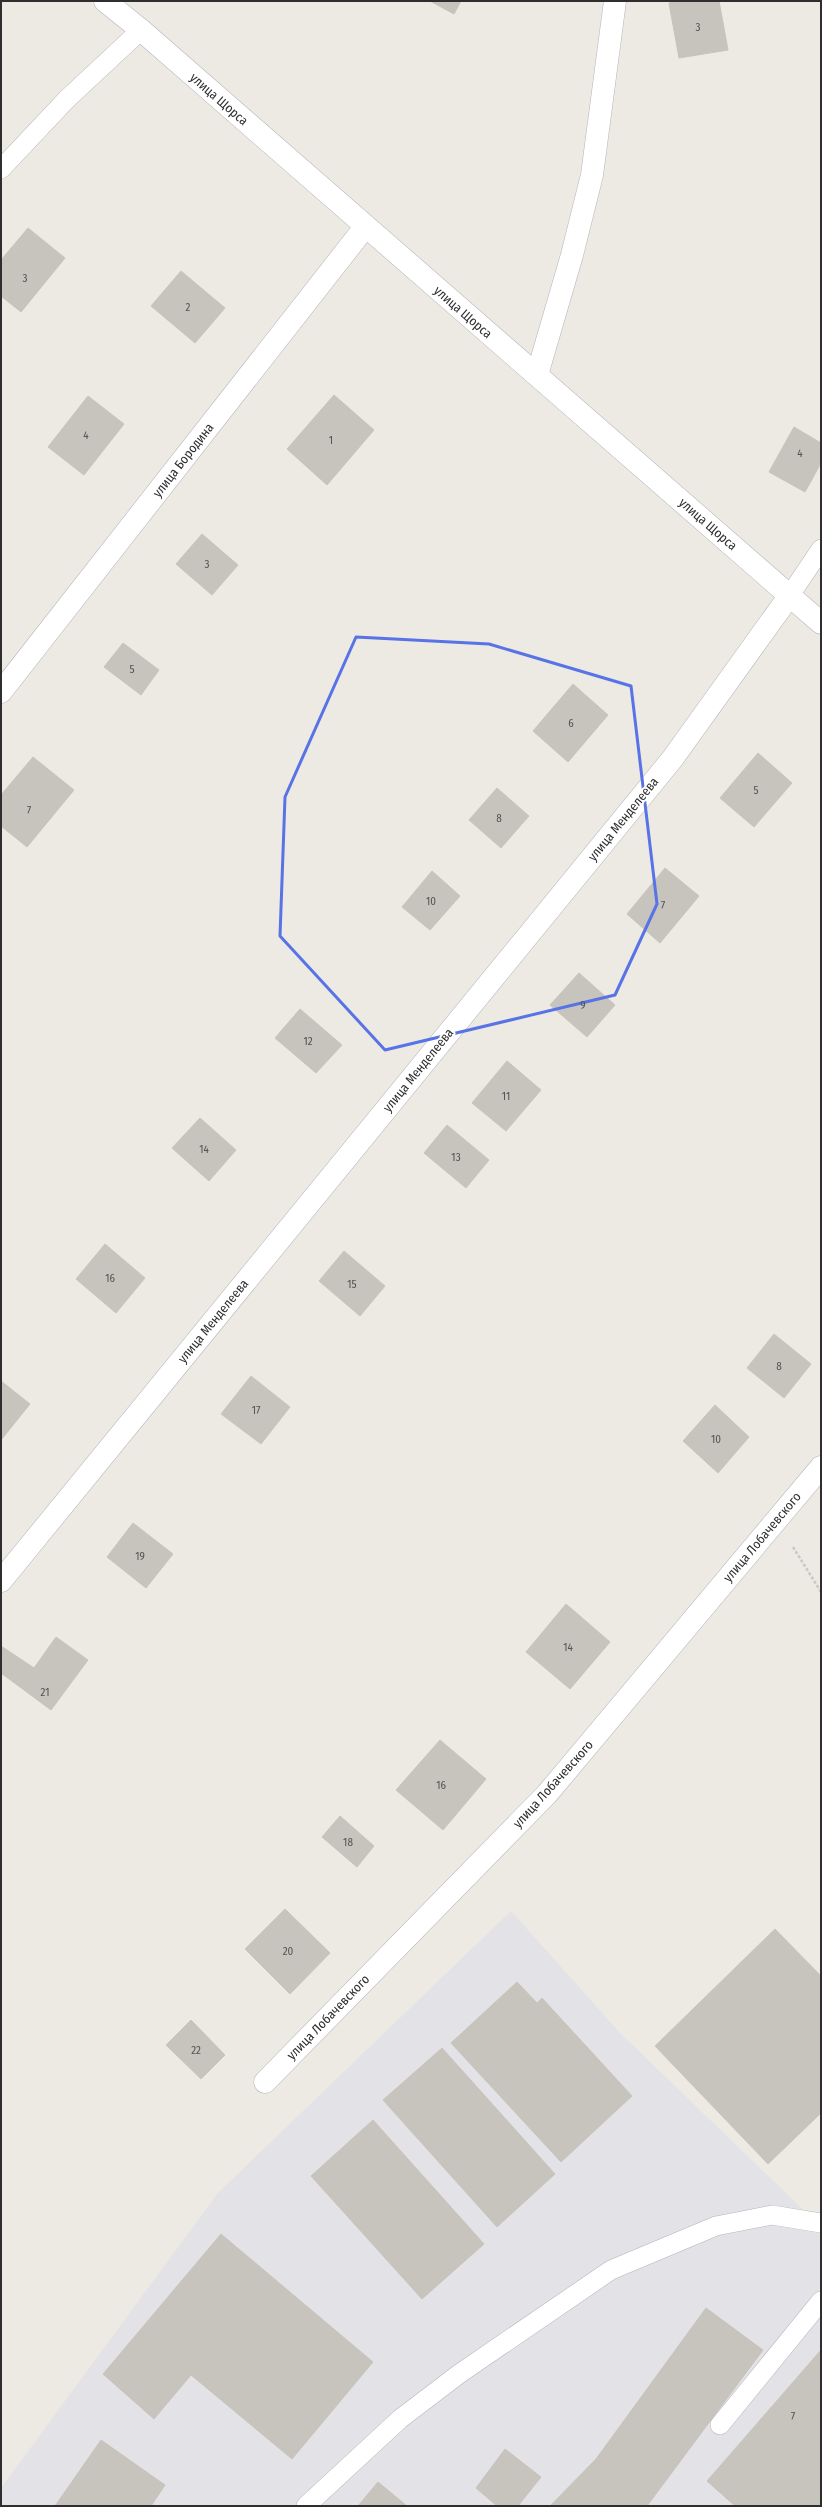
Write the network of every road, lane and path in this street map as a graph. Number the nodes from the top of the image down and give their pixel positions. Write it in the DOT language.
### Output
graph roads {
  1 [pos="105,1"];
  2 [pos="615,1"];
  3 [pos="141,30"];
  4 [pos="1,169"];
  5 [pos="366,227"];
  6 [pos="537,375"];
  7 [pos="821,549"];
  8 [pos="790,595"];
  9 [pos="821,623"];
  10 [pos="1,692"];
  11 [pos="821,1467"];
  12 [pos="774,1523"];
  13 [pos="1,1581"];
  14 [pos="821,1592"];
  15 [pos="265,2082"];
  16 [pos="821,2223"];
  17 [pos="821,2301"];
  18 [pos="720,2425"];
  19 [pos="306,2506"];
  1 -- 3 [label="street, улица Щорса"];
  2 -- 6 [label="street"];
  3 -- 4 [label="lane"];
  3 -- 5 [label="street, улица Щорса"];
  5 -- 6 [label="street, улица Щорса"];
  5 -- 10 [label="street, улица Бородина"];
  6 -- 8 [label="street, улица Щорса"];
  7 -- 8 [label="lane, улица Менделеева"];
  8 -- 9 [label="street, улица Щорса"];
  8 -- 13 [label="street, улица Менделеева"];
  11 -- 12 [label="street, улица Лобачевского"];
  12 -- 14 [label="path"];
  12 -- 15 [label="street, улица Лобачевского"];
  16 -- 19 [label="lane"];
  17 -- 18 [label="lane"];
}
